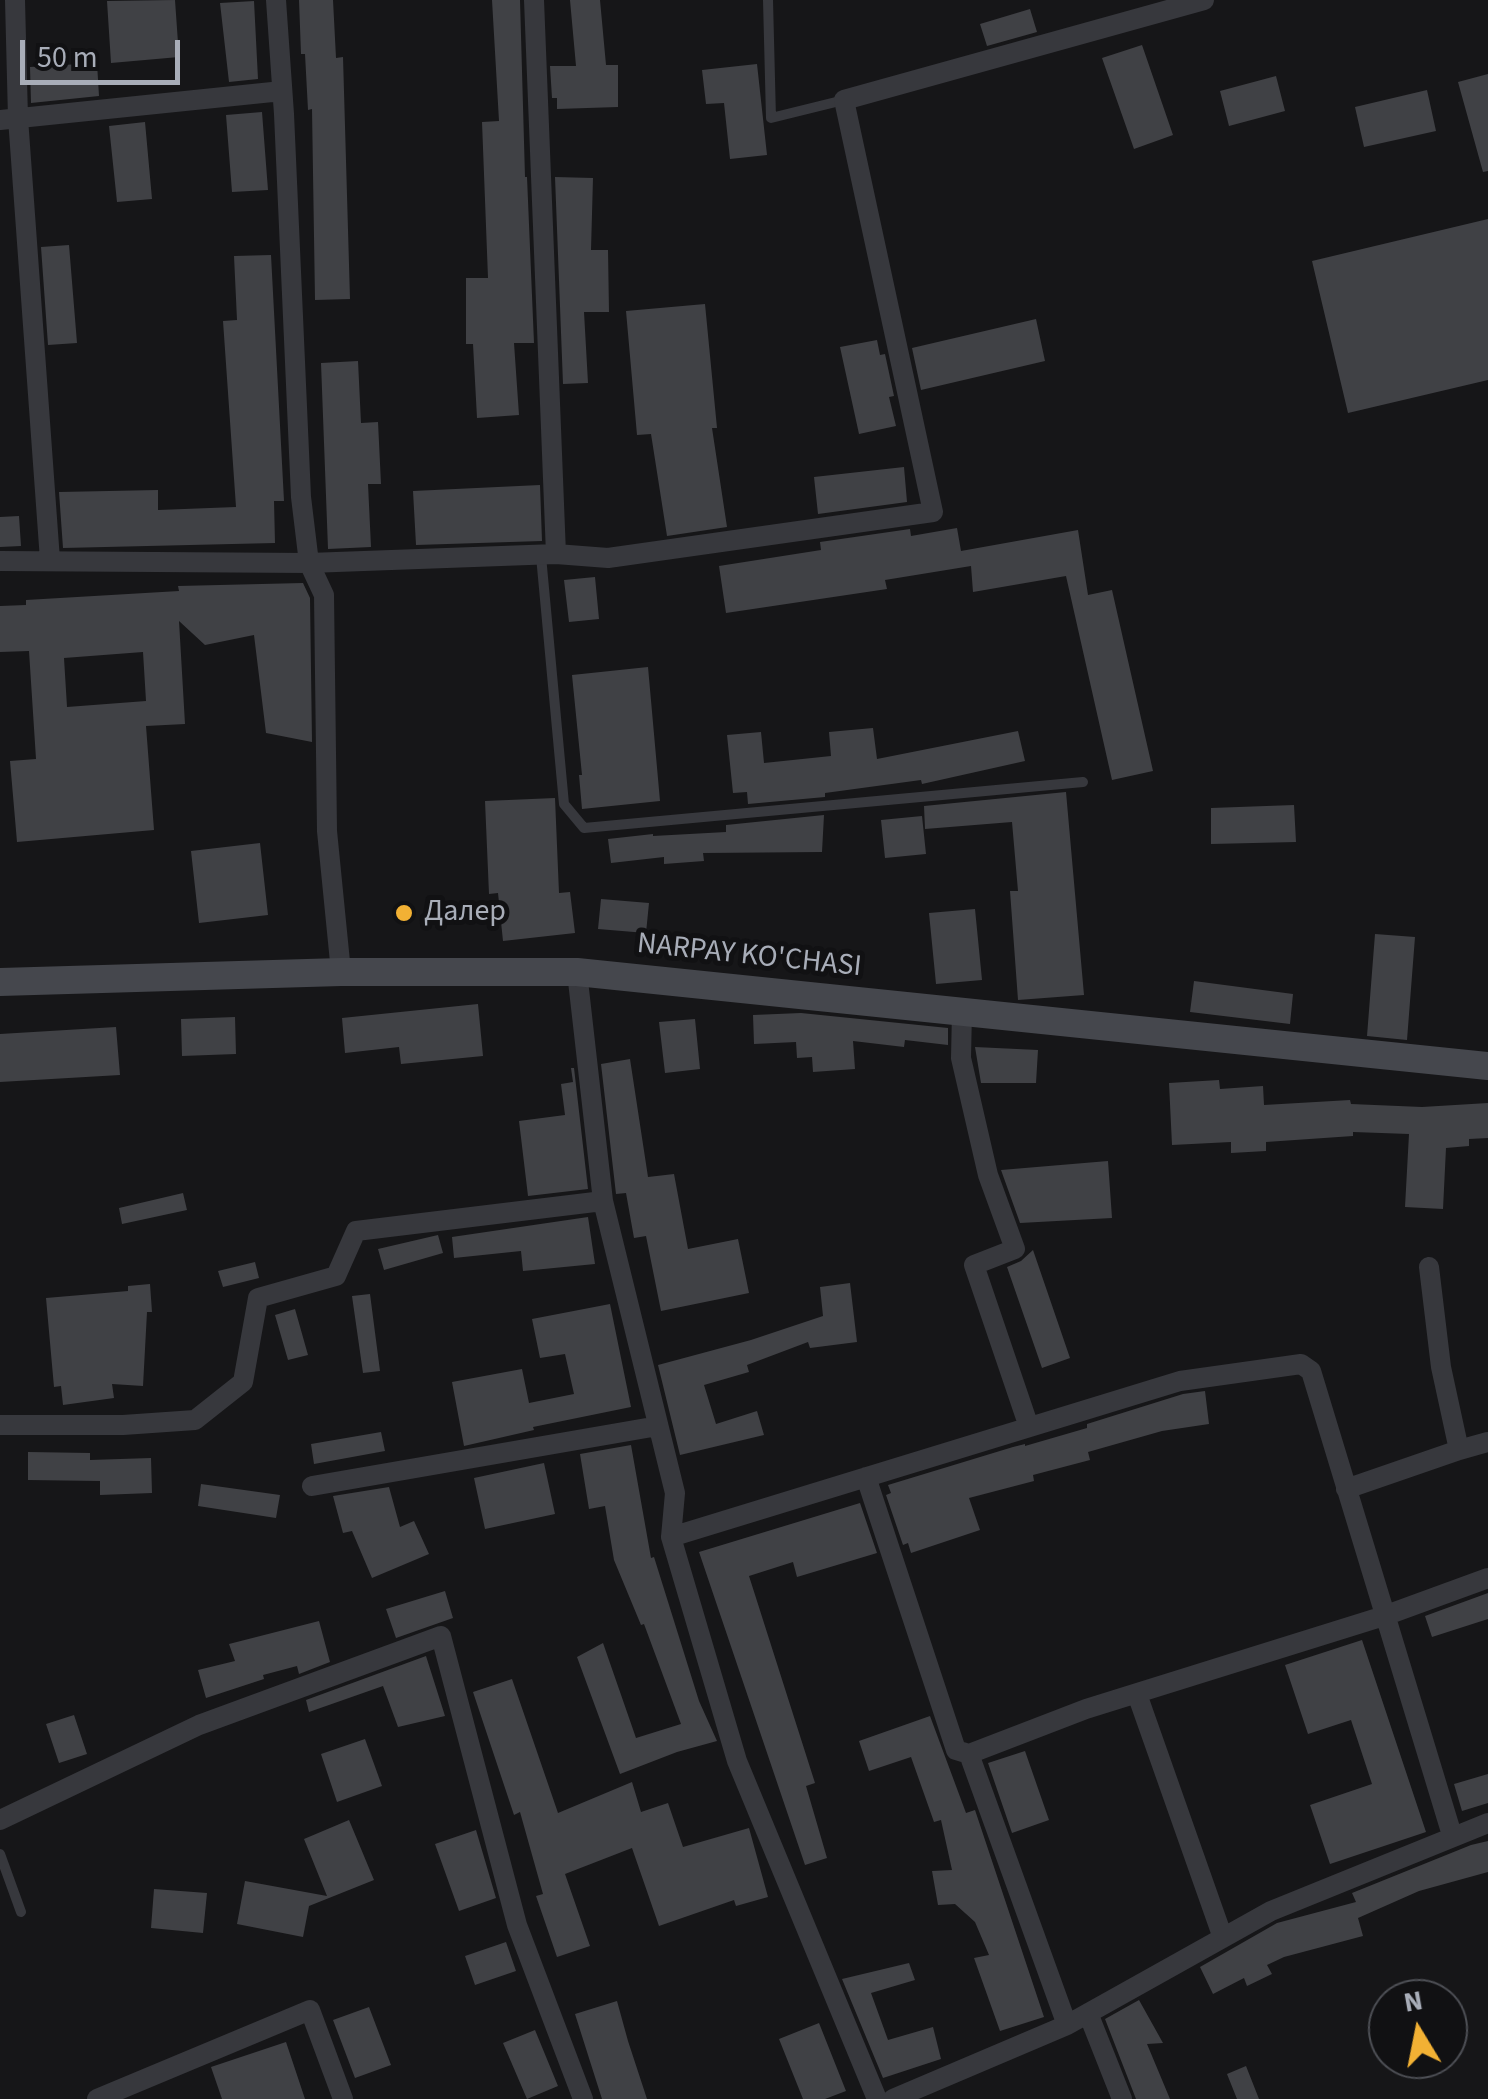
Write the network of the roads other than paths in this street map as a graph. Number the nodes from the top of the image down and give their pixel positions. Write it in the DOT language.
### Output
graph roads {
  1 [pos="14,0"];
  2 [pos="276,0"];
  3 [pos="534,0"];
  4 [pos="768,0"];
  5 [pos="1204,0"];
  6 [pos="282,91"];
  7 [pos="844,100"];
  8 [pos="9,119"];
  9 [pos="548,555"];
  10 [pos="50,560"];
  11 [pos="0,561"];
  12 [pos="309,563"];
  13 [pos="1083,782"];
  14 [pos="341,972"];
  15 [pos="576,972"];
  16 [pos="0,982"];
  17 [pos="962,1012"];
  18 [pos="1488,1066"];
  19 [pos="603,1202"];
  20 [pos="1428,1268"];
  21 [pos="0,1425"];
  22 [pos="658,1426"];
  23 [pos="1028,1426"];
  24 [pos="1488,1442"];
  25 [pos="1458,1450"];
  26 [pos="866,1478"];
  27 [pos="312,1486"];
  28 [pos="1346,1489"];
  29 [pos="671,1537"];
  30 [pos="1488,1578"];
  31 [pos="1384,1616"];
  32 [pos="1137,1694"];
  33 [pos="969,1754"];
  34 [pos="0,1820"];
  35 [pos="1488,1823"];
  36 [pos="1452,1835"];
  37 [pos="0,1854"];
  38 [pos="21,1912"];
  39 [pos="1223,1938"];
  40 [pos="1088,2013"];
  41 [pos="1067,2024"];
  42 [pos="97,2099"];
  43 [pos="342,2099"];
  44 [pos="582,2099"];
  45 [pos="877,2099"];
  46 [pos="892,2099"];
  47 [pos="1122,2099"];
  1 -- 8 [label="street"];
  2 -- 6 [label="street"];
  3 -- 9 [label="street"];
  4 -- 7 [label="lane"];
  5 -- 7 [label="street"];
  6 -- 8 [label="street"];
  6 -- 12 [label="street"];
  7 -- 9 [label="street"];
  8 -- 10 [label="street"];
  9 -- 12 [label="street"];
  9 -- 13 [label="lane"];
  10 -- 11 [label="street"];
  10 -- 12 [label="street"];
  12 -- 14 [label="street"];
  14 -- 15 [label="main road, NARPAY KO'CHASI"];
  14 -- 16 [label="main road, NARPAY KO'CHASI"];
  15 -- 17 [label="main road, NARPAY KO'CHASI"];
  15 -- 19 [label="street"];
  17 -- 18 [label="main road, NARPAY KO'CHASI"];
  17 -- 23 [label="street"];
  19 -- 21 [label="street"];
  19 -- 22 [label="street"];
  20 -- 25 [label="street"];
  22 -- 27 [label="street"];
  22 -- 29 [label="street"];
  23 -- 26 [label="street"];
  23 -- 28 [label="street"];
  24 -- 25 [label="street"];
  25 -- 28 [label="street"];
  26 -- 29 [label="street"];
  26 -- 33 [label="street"];
  28 -- 31 [label="street"];
  29 -- 45 [label="street"];
  30 -- 31 [label="street"];
  31 -- 32 [label="street"];
  31 -- 36 [label="street"];
  32 -- 33 [label="street"];
  32 -- 39 [label="street"];
  33 -- 41 [label="street"];
  34 -- 44 [label="street"];
  35 -- 36 [label="street"];
  36 -- 39 [label="street"];
  37 -- 38 [label="lane"];
  39 -- 40 [label="street"];
  40 -- 41 [label="street"];
  40 -- 47 [label="street"];
  41 -- 46 [label="street"];
  42 -- 43 [label="street"];
}
